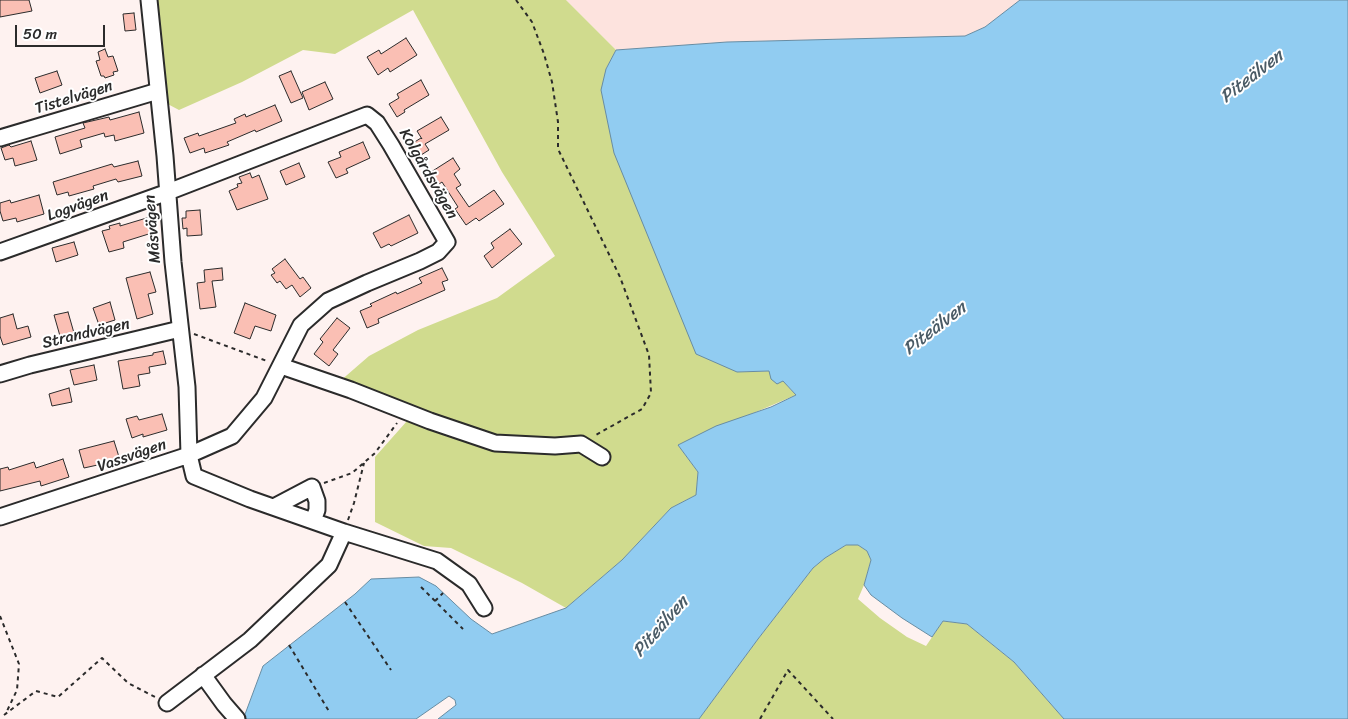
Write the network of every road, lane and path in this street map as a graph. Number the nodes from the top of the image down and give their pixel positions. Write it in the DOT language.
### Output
graph roads {
  1 [pos="149,0"];
  2 [pos="516,0"];
  3 [pos="158,90"];
  4 [pos="0,138"];
  5 [pos="168,192"];
  6 [pos="0,252"];
  7 [pos="180,329"];
  8 [pos="281,366"];
  9 [pos="0,374"];
  10 [pos="406,411"];
  11 [pos="581,444"];
  12 [pos="189,456"];
  13 [pos="602,457"];
  14 [pos="364,463"];
  15 [pos="312,488"];
  16 [pos="274,508"];
  17 [pos="0,517"];
  18 [pos="313,521"];
  19 [pos="344,532"];
  20 [pos="421,587"];
  21 [pos="443,593"];
  22 [pos="435,601"];
  23 [pos="345,602"];
  24 [pos="484,608"];
  25 [pos="0,616"];
  26 [pos="463,629"];
  27 [pos="289,645"];
  28 [pos="391,670"];
  29 [pos="203,675"];
  30 [pos="167,703"];
  31 [pos="330,714"];
  32 [pos="4,715"];
  33 [pos="0,718"];
  34 [pos="237,719"];
  35 [pos="760,719"];
  36 [pos="833,719"];
  1 -- 3 [label="street, Måsvägen"];
  2 -- 11 [label="path"];
  3 -- 4 [label="street, Tistelvägen"];
  3 -- 5 [label="street, Måsvägen"];
  5 -- 6 [label="street, Logvägen"];
  5 -- 7 [label="street, Måsvägen"];
  5 -- 8 [label="street, Kolgårdsvägen"];
  7 -- 8 [label="path"];
  7 -- 9 [label="street, Strandvägen"];
  7 -- 12 [label="street, Måsvägen"];
  8 -- 10 [label="street"];
  8 -- 12 [label="street, Kolgårdsvägen"];
  10 -- 11 [label="street"];
  10 -- 14 [label="path"];
  11 -- 13 [label="street"];
  12 -- 16 [label="street, Vassvägen"];
  12 -- 17 [label="street, Vassvägen"];
  14 -- 15 [label="path"];
  14 -- 19 [label="path"];
  15 -- 16 [label="street"];
  15 -- 18 [label="street"];
  16 -- 18 [label="street, Vassvägen"];
  18 -- 19 [label="street, Vassvägen"];
  19 -- 24 [label="street, Vassvägen"];
  19 -- 29 [label="street"];
  20 -- 22 [label="path"];
  21 -- 22 [label="path"];
  22 -- 26 [label="path"];
  23 -- 28 [label="path"];
  25 -- 32 [label="path"];
  27 -- 31 [label="path"];
  29 -- 30 [label="street"];
  29 -- 34 [label="street"];
  30 -- 32 [label="path"];
  32 -- 33 [label="path"];
  35 -- 36 [label="path"];
}
